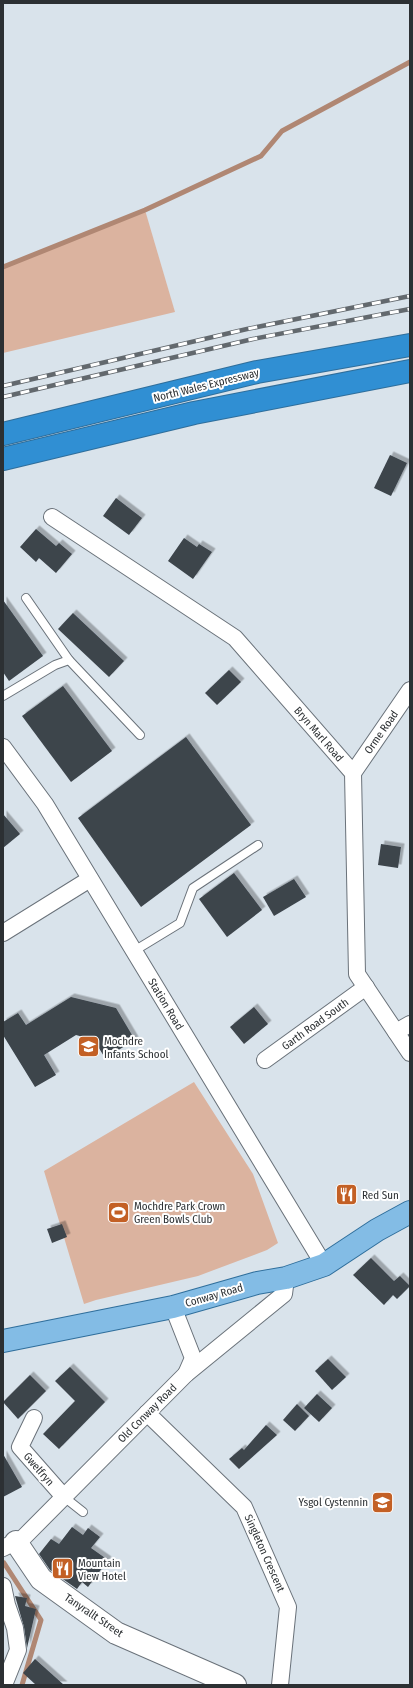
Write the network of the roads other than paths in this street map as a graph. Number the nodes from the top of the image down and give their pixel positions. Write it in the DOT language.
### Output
graph roads {
  1 [pos="410,345"];
  2 [pos="410,371"];
  3 [pos="3,434"];
  4 [pos="3,459"];
  5 [pos="52,517"];
  6 [pos="26,598"];
  7 [pos="69,660"];
  8 [pos="410,690"];
  9 [pos="3,696"];
  10 [pos="140,735"];
  11 [pos="3,746"];
  12 [pos="353,773"];
  13 [pos="258,845"];
  14 [pos="90,879"];
  15 [pos="3,933"];
  16 [pos="134,951"];
  17 [pos="366,987"];
  18 [pos="410,1024"];
  19 [pos="396,1032"];
  20 [pos="410,1053"];
  21 [pos="265,1060"];
  22 [pos="410,1212"];
  23 [pos="324,1265"];
  24 [pos="286,1278"];
  25 [pos="173,1306"];
  26 [pos="3,1341"];
  27 [pos="186,1374"];
  28 [pos="147,1412"];
  29 [pos="34,1418"];
  30 [pos="64,1497"];
  31 [pos="83,1512"];
  32 [pos="9,1545"];
  33 [pos="3,1586"];
  34 [pos="4,1685"];
  35 [pos="235,1685"];
  36 [pos="280,1685"];
  1 -- 3 [label="highway, North Wales Expressway"];
  2 -- 4 [label="highway"];
  5 -- 12 [label="street, Bryn Marl Road"];
  6 -- 7 [label="lane"];
  7 -- 9 [label="lane"];
  7 -- 10 [label="lane"];
  8 -- 12 [label="street, Orme Road"];
  11 -- 14 [label="street, Station Road"];
  12 -- 17 [label="street"];
  13 -- 16 [label="lane"];
  14 -- 15 [label="street"];
  14 -- 16 [label="street, Station Road"];
  16 -- 23 [label="street, Station Road"];
  17 -- 19 [label="street"];
  17 -- 21 [label="street, Garth Road South"];
  18 -- 19 [label="street"];
  19 -- 20 [label="street"];
  22 -- 23 [label="main road, Conway Road"];
  23 -- 24 [label="main road, Conway Road"];
  24 -- 25 [label="main road, Conway Road"];
  24 -- 27 [label="street, Old Conway Road"];
  25 -- 26 [label="main road, Conway Road"];
  25 -- 27 [label="street"];
  27 -- 28 [label="street, Old Conway Road"];
  28 -- 30 [label="street, Old Conway Road"];
  28 -- 36 [label="street, Singleton Crescent"];
  29 -- 30 [label="street, Gwelfryn"];
  30 -- 31 [label="lane"];
  30 -- 32 [label="street, Old Conway Road"];
  32 -- 35 [label="street, Tanyrallt Street"];
  33 -- 34 [label="street"];
}
